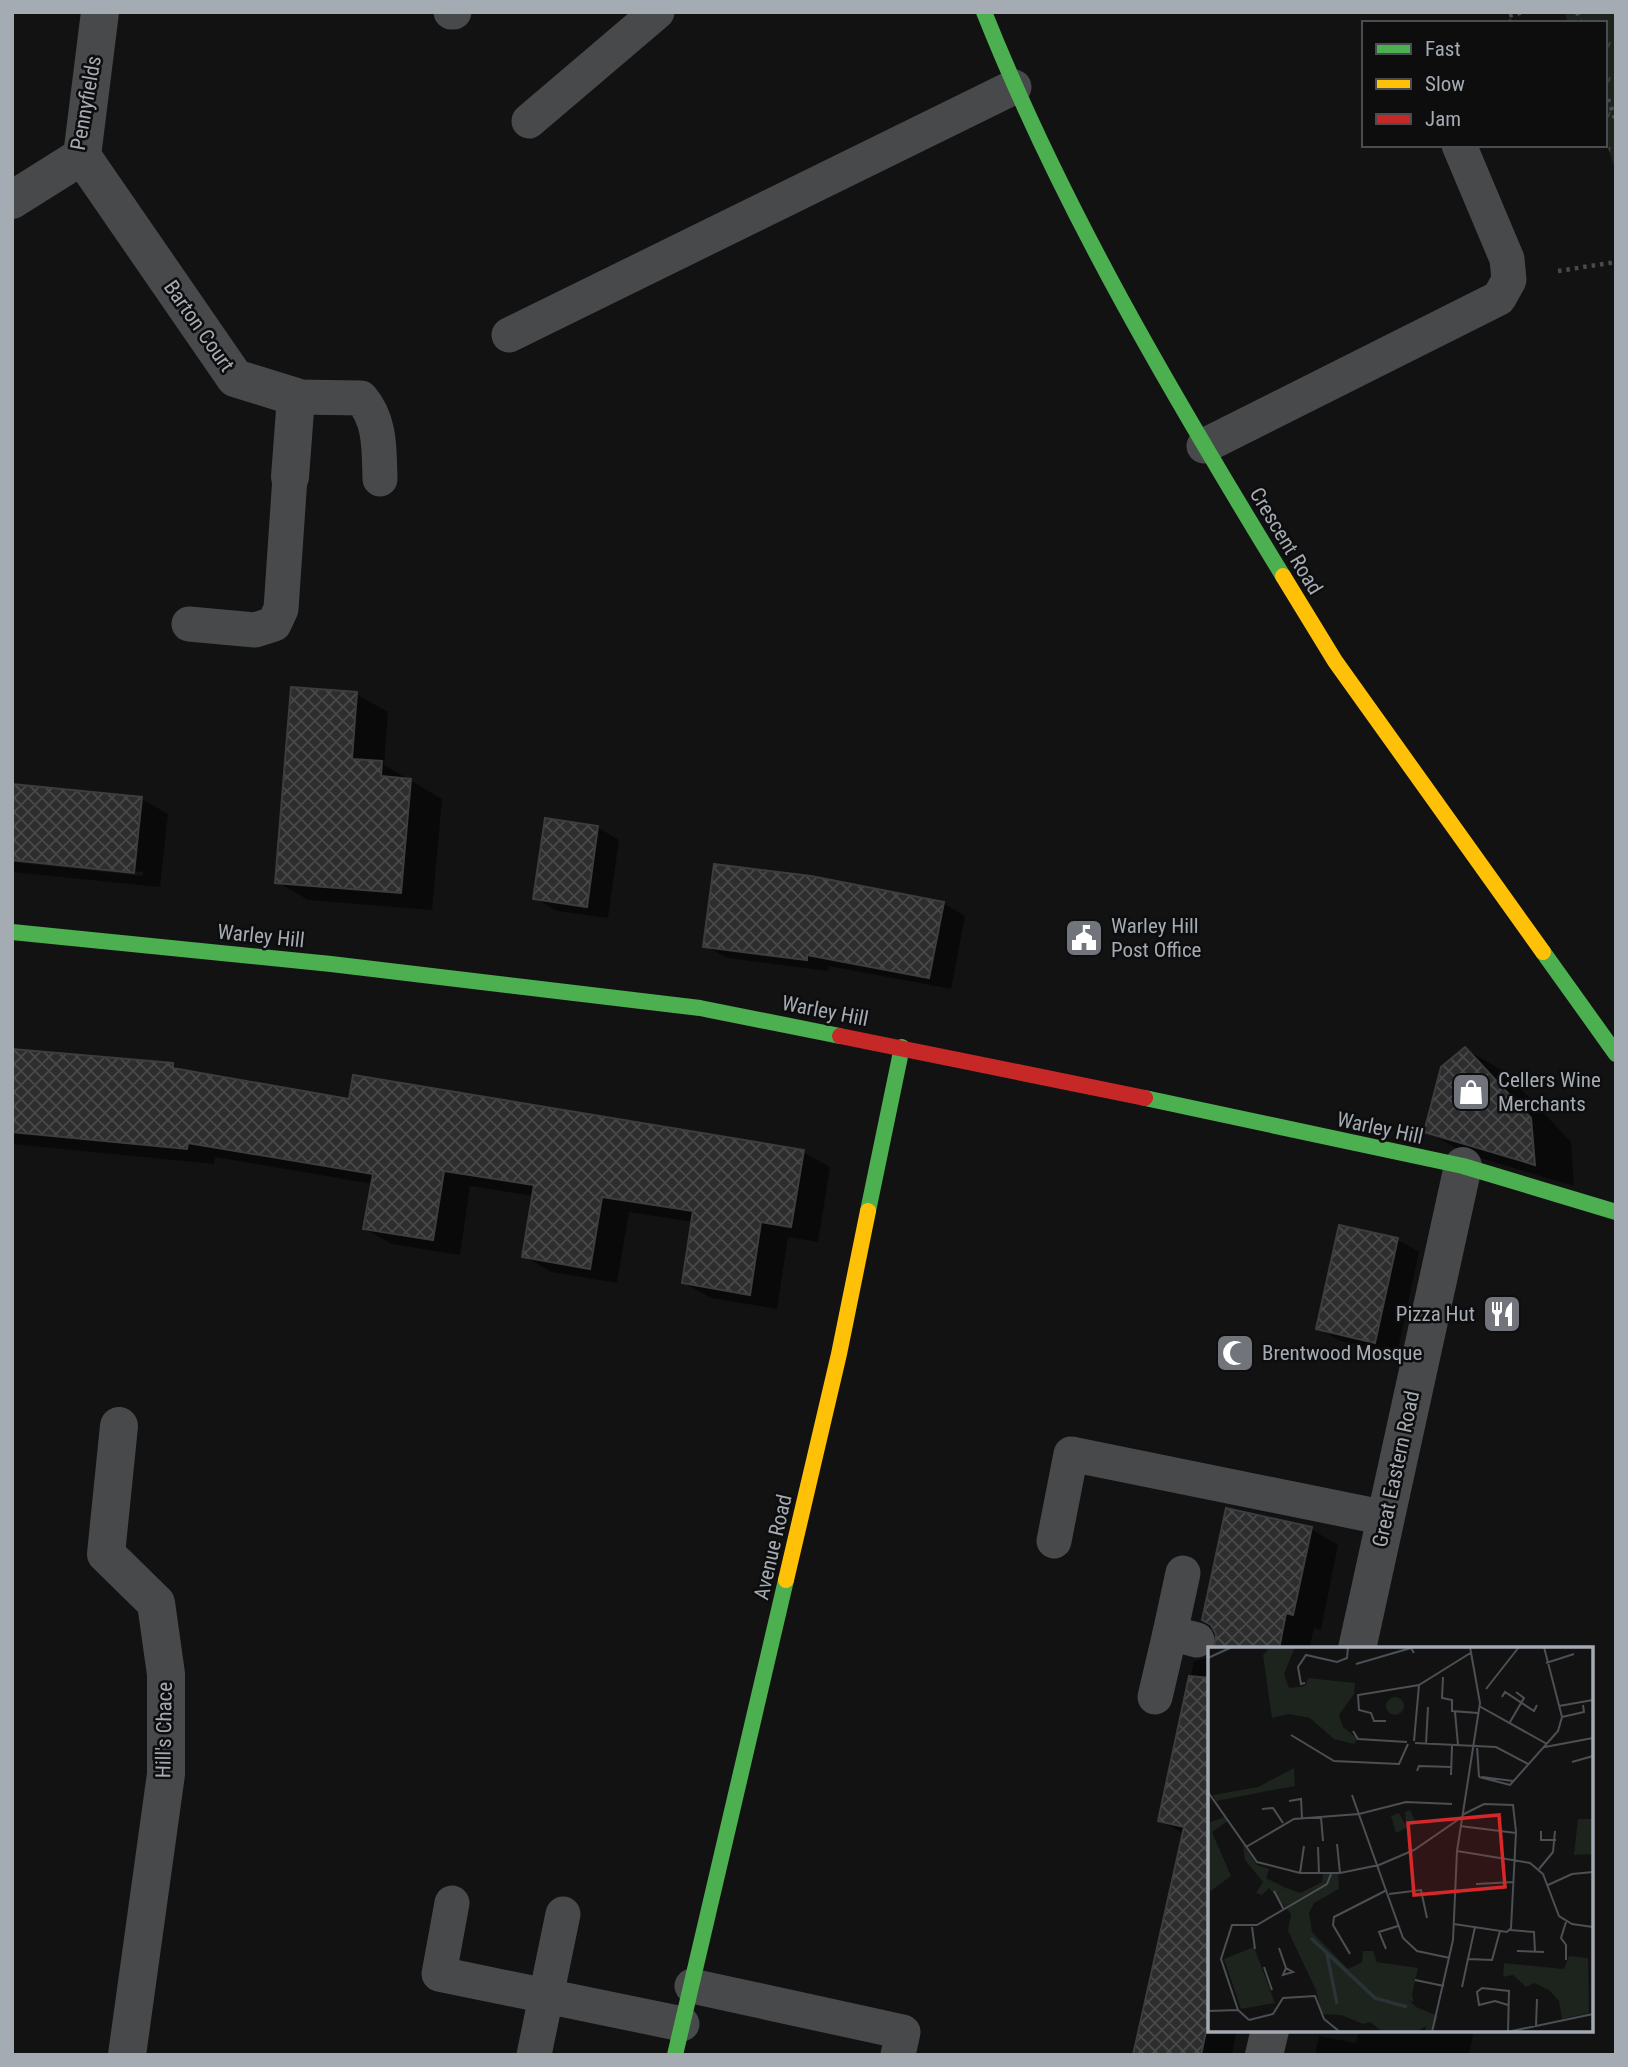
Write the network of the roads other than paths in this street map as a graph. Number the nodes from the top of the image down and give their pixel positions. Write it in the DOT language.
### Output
graph roads {
  1 [pos="100,12"];
  2 [pos="657,12"];
  3 [pos="984,12"];
  4 [pos="1014,87"];
  5 [pos="529,121"];
  6 [pos="1460,147"];
  7 [pos="82,156"];
  8 [pos="12,200"];
  9 [pos="509,335"];
  10 [pos="296,397"];
  11 [pos="1204,446"];
  12 [pos="290,477"];
  13 [pos="380,479"];
  14 [pos="189,624"];
  15 [pos="12,932"];
  16 [pos="902,1047"];
  17 [pos="1616,1054"];
  18 [pos="1463,1166"];
  19 [pos="1616,1212"];
  20 [pos="119,1426"];
  21 [pos="1386,1518"];
  22 [pos="1054,1541"];
  23 [pos="1183,1573"];
  24 [pos="1357,1647"];
  25 [pos="1155,1697"];
  26 [pos="452,1903"];
  27 [pos="563,1913"];
  28 [pos="692,1986"];
  29 [pos="546,1996"];
  30 [pos="1270,2032"];
  31 [pos="679,2039"];
  32 [pos="127,2055"];
  33 [pos="534,2055"];
  34 [pos="898,2055"];
  35 [pos="1264,2055"];
  1 -- 7 [label="street, Pennyfields"];
  2 -- 5 [label="lane"];
  3 -- 4 [label="street, Crescent Road"];
  4 -- 9 [label="lane"];
  4 -- 11 [label="street, Crescent Road"];
  6 -- 11 [label="lane"];
  7 -- 8 [label="street, Pennyfields"];
  7 -- 10 [label="street, Barton Court"];
  10 -- 12 [label="street"];
  10 -- 13 [label="lane"];
  11 -- 17 [label="street, Crescent Road"];
  12 -- 14 [label="lane"];
  15 -- 16 [label="street, Warley Hill"];
  16 -- 18 [label="street, Warley Hill"];
  16 -- 28 [label="street, Avenue Road"];
  18 -- 19 [label="street, Warley Hill"];
  18 -- 21 [label="street, Great Eastern Road"];
  20 -- 32 [label="street, Hill's Chace"];
  21 -- 22 [label="lane"];
  21 -- 24 [label="street, Great Eastern Road"];
  23 -- 25 [label="lane"];
  26 -- 29 [label="lane"];
  27 -- 29 [label="lane"];
  28 -- 31 [label="street, Avenue Road"];
  28 -- 34 [label="lane"];
  29 -- 31 [label="lane"];
  29 -- 33 [label="lane"];
  30 -- 35 [label="street"];
}
